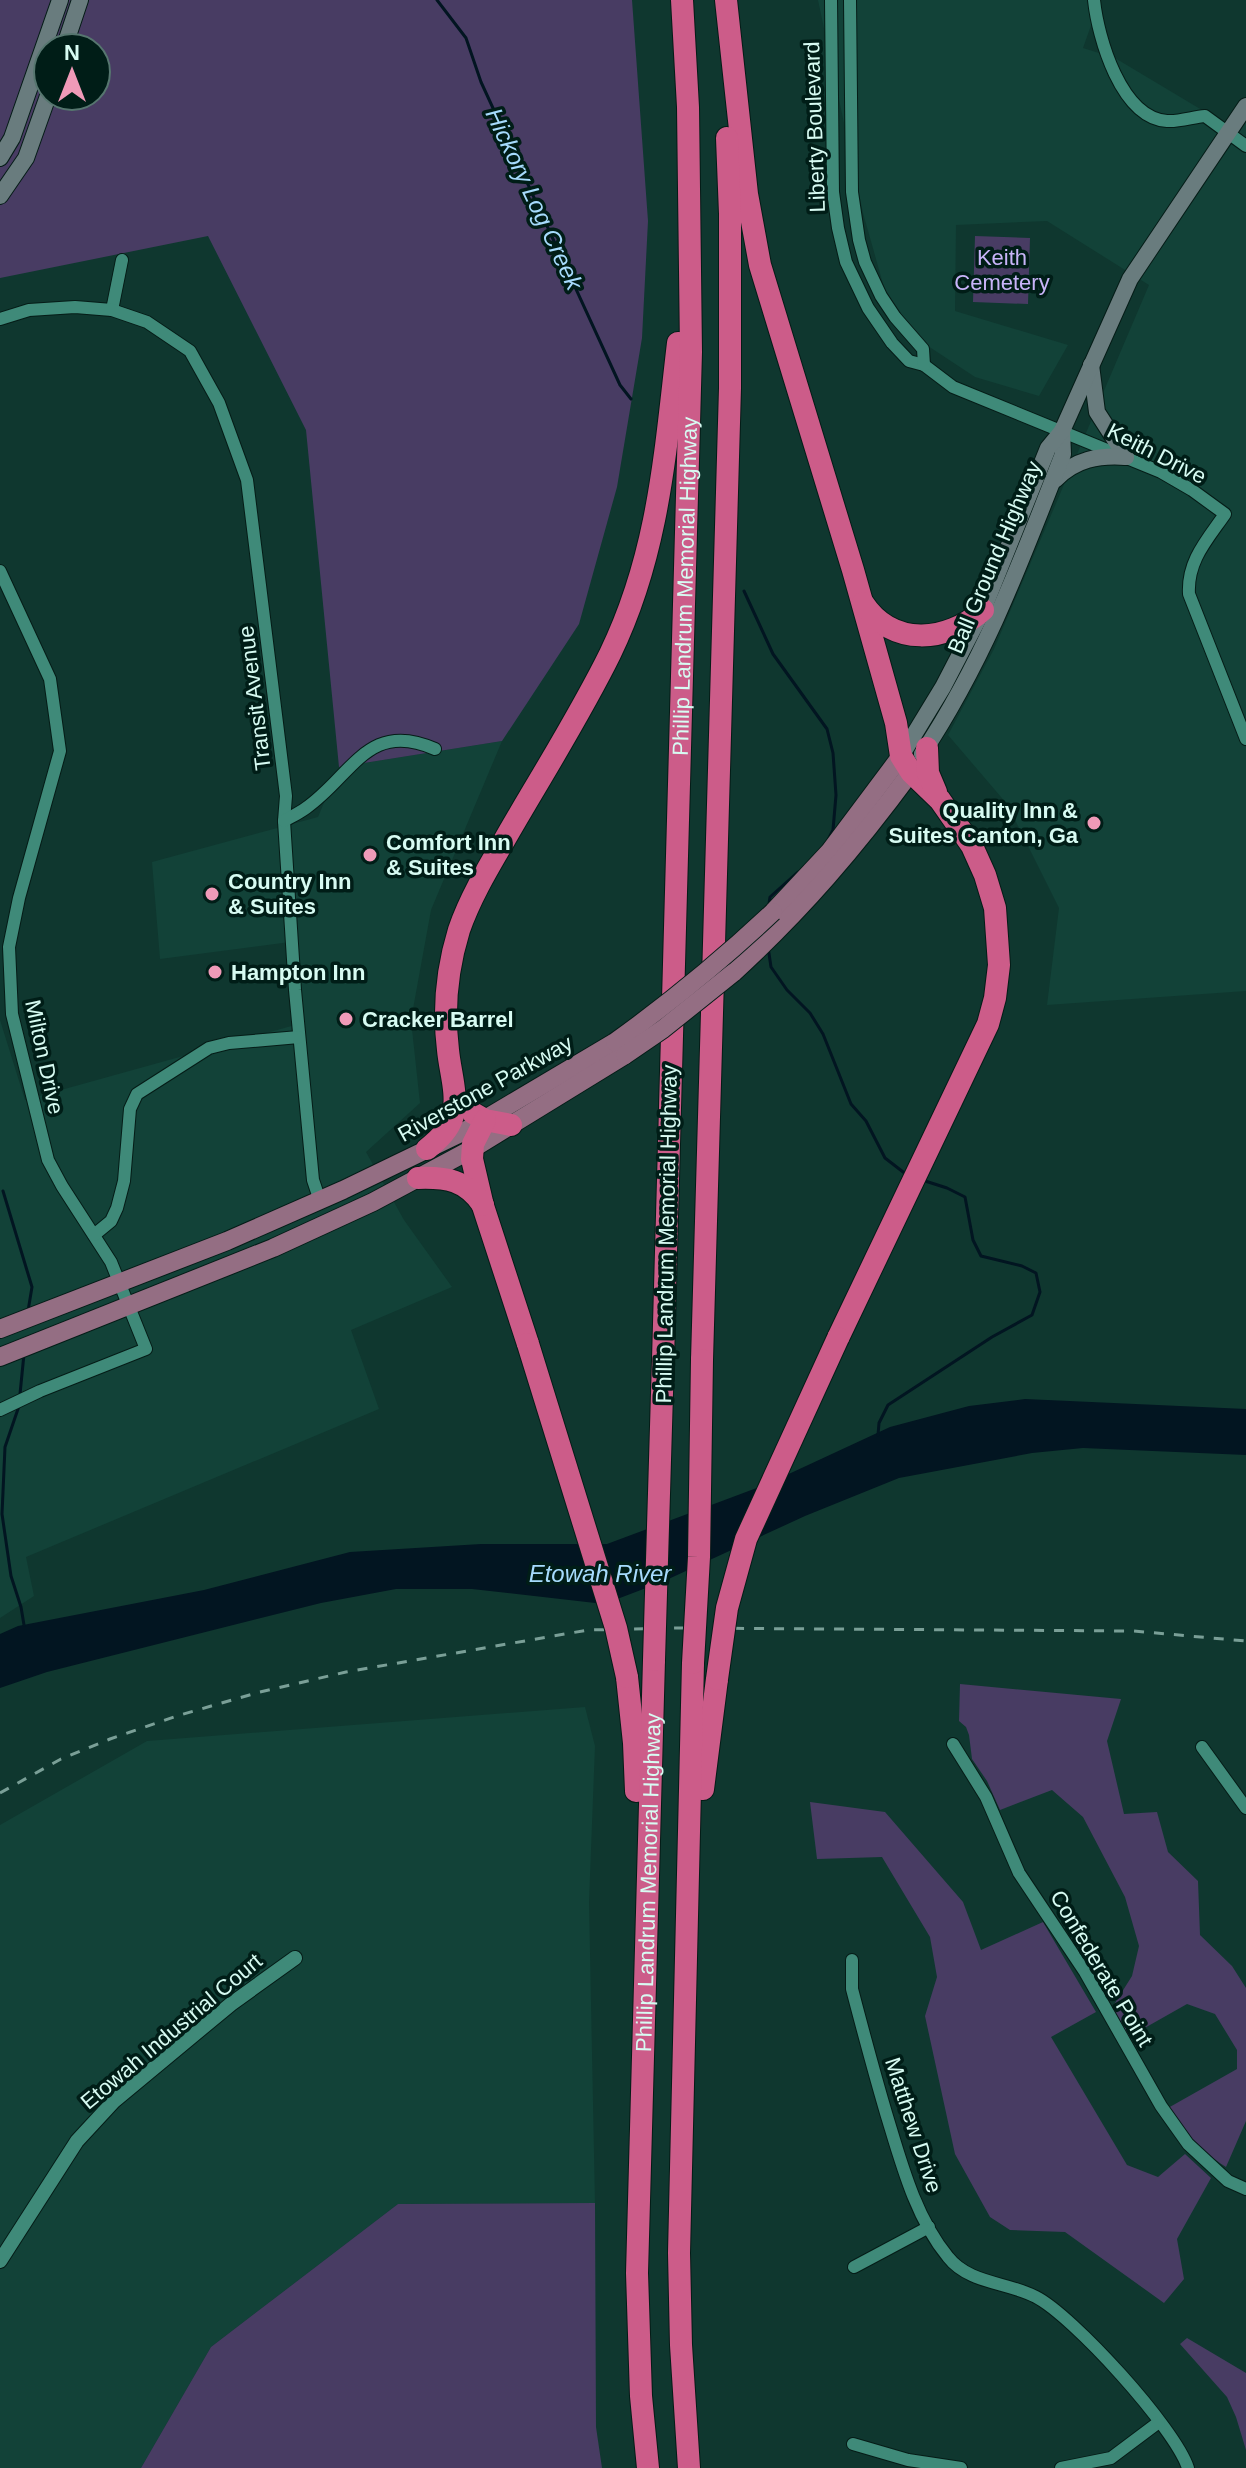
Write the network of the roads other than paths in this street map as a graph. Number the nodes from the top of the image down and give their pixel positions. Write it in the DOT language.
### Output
graph roads {
  1 [pos="80,0"];
  2 [pos="682,0"];
  3 [pos="724,0"];
  4 [pos="831,0"];
  5 [pos="850,0"];
  6 [pos="1094,0"];
  7 [pos="58,6"];
  8 [pos="74,17"];
  9 [pos="69,32"];
  10 [pos="1246,106"];
  11 [pos="42,112"];
  12 [pos="1229,132"];
  13 [pos="1246,136"];
  14 [pos="1246,146"];
  15 [pos="0,158"];
  16 [pos="0,196"];
  17 [pos="691,238"];
  18 [pos="122,260"];
  19 [pos="112,310"];
  20 [pos="0,319"];
  21 [pos="924,365"];
  22 [pos="1091,365"];
  23 [pos="1062,431"];
  24 [pos="1126,457"];
  25 [pos="1051,484"];
  26 [pos="0,571"];
  27 [pos="861,600"];
  28 [pos="983,610"];
  29 [pos="1246,739"];
  30 [pos="927,748"];
  31 [pos="435,749"];
  32 [pos="906,764"];
  33 [pos="940,800"];
  34 [pos="284,821"];
  35 [pos="299,1037"];
  36 [pos="620,1048"];
  37 [pos="455,1091"];
  38 [pos="485,1120"];
  39 [pos="511,1125"];
  40 [pos="427,1149"];
  41 [pos="472,1149"];
  42 [pos="418,1178"];
  43 [pos="320,1201"];
  44 [pos="483,1206"];
  45 [pos="94,1235"];
  46 [pos="119,1283"];
  47 [pos="128,1307"];
  48 [pos="0,1329"];
  49 [pos="0,1357"];
  50 [pos="0,1410"];
  51 [pos="953,1744"];
  52 [pos="1202,1747"];
  53 [pos="1246,1808"];
  54 [pos="688,1909"];
  55 [pos="295,1958"];
  56 [pos="852,1960"];
  57 [pos="640,2128"];
  58 [pos="1246,2189"];
  59 [pos="929,2227"];
  60 [pos="0,2261"];
  61 [pos="854,2267"];
  62 [pos="1159,2422"];
  63 [pos="853,2444"];
  64 [pos="648,2468"];
  65 [pos="691,2468"];
  66 [pos="961,2468"];
  67 [pos="1061,2468"];
  68 [pos="1188,2468"];
  1 -- 8 [label="main road"];
  2 -- 17 [label="highway, Phillip Landrum Memorial Highway"];
  3 -- 27 [label="highway"];
  3 -- 54 [label="highway, Phillip Landrum Memorial Highway, bridge"];
  4 -- 21 [label="street, Liberty Boulevard"];
  5 -- 21 [label="street, Liberty Boulevard"];
  6 -- 12 [label="street"];
  7 -- 8 [label="main road"];
  7 -- 15 [label="main road"];
  8 -- 9 [label="main road"];
  10 -- 12 [label="main road, Ball Ground Highway"];
  11 -- 16 [label="main road"];
  12 -- 13 [label="street"];
  12 -- 14 [label="street"];
  12 -- 22 [label="main road, Ball Ground Highway"];
  17 -- 37 [label="highway"];
  17 -- 57 [label="highway, Phillip Landrum Memorial Highway, bridge"];
  18 -- 19 [label="street"];
  19 -- 20 [label="street, Transit Avenue"];
  19 -- 34 [label="street, Transit Avenue"];
  21 -- 23 [label="street, Liberty Boulevard"];
  22 -- 23 [label="main road, Ball Ground Highway"];
  22 -- 24 [label="main road"];
  23 -- 24 [label="street, Keith Drive"];
  23 -- 25 [label="main road, Ball Ground Highway"];
  23 -- 28 [label="main road, Ball Ground Highway"];
  24 -- 25 [label="main road"];
  24 -- 29 [label="street, Keith Drive"];
  25 -- 30 [label="main road, Ball Ground Highway"];
  26 -- 45 [label="street, Milton Drive"];
  27 -- 28 [label="highway"];
  27 -- 32 [label="highway"];
  28 -- 32 [label="main road, Ball Ground Highway"];
  30 -- 32 [label="main road, Ball Ground Highway"];
  30 -- 33 [label="highway"];
  31 -- 34 [label="street"];
  32 -- 33 [label="highway"];
  32 -- 36 [label="main road, Riverstone Parkway, bridge"];
  32 -- 36 [label="main road, Ball Ground Highway, bridge"];
  33 -- 54 [label="highway, bridge"];
  34 -- 35 [label="street, Transit Avenue"];
  35 -- 43 [label="street, Transit Avenue"];
  35 -- 45 [label="street"];
  36 -- 38 [label="main road, Riverstone Parkway"];
  36 -- 39 [label="main road, Ball Ground Highway"];
  37 -- 38 [label="highway"];
  37 -- 40 [label="highway"];
  38 -- 39 [label="highway"];
  38 -- 40 [label="main road, Riverstone Parkway"];
  38 -- 41 [label="highway"];
  39 -- 41 [label="main road, Ball Ground Highway"];
  40 -- 43 [label="main road, Riverstone Parkway"];
  41 -- 42 [label="main road"];
  41 -- 44 [label="highway"];
  42 -- 44 [label="highway"];
  42 -- 47 [label="main road"];
  43 -- 46 [label="main road, Riverstone Parkway"];
  44 -- 57 [label="highway, bridge"];
  45 -- 46 [label="street, Milton Drive"];
  46 -- 47 [label="street, Milton Drive"];
  46 -- 48 [label="main road, Riverstone Parkway"];
  47 -- 49 [label="main road"];
  47 -- 50 [label="street, Milton Drive"];
  51 -- 58 [label="street, Confederate Point"];
  52 -- 53 [label="street"];
  54 -- 65 [label="highway, Phillip Landrum Memorial Highway"];
  55 -- 60 [label="street, Etowah Industrial Court"];
  56 -- 59 [label="street, Matthew Drive"];
  57 -- 64 [label="highway, Phillip Landrum Memorial Highway"];
  59 -- 61 [label="street"];
  59 -- 62 [label="street, Matthew Drive"];
  62 -- 67 [label="street"];
  62 -- 68 [label="street, Matthew Drive"];
  63 -- 66 [label="street"];
}
